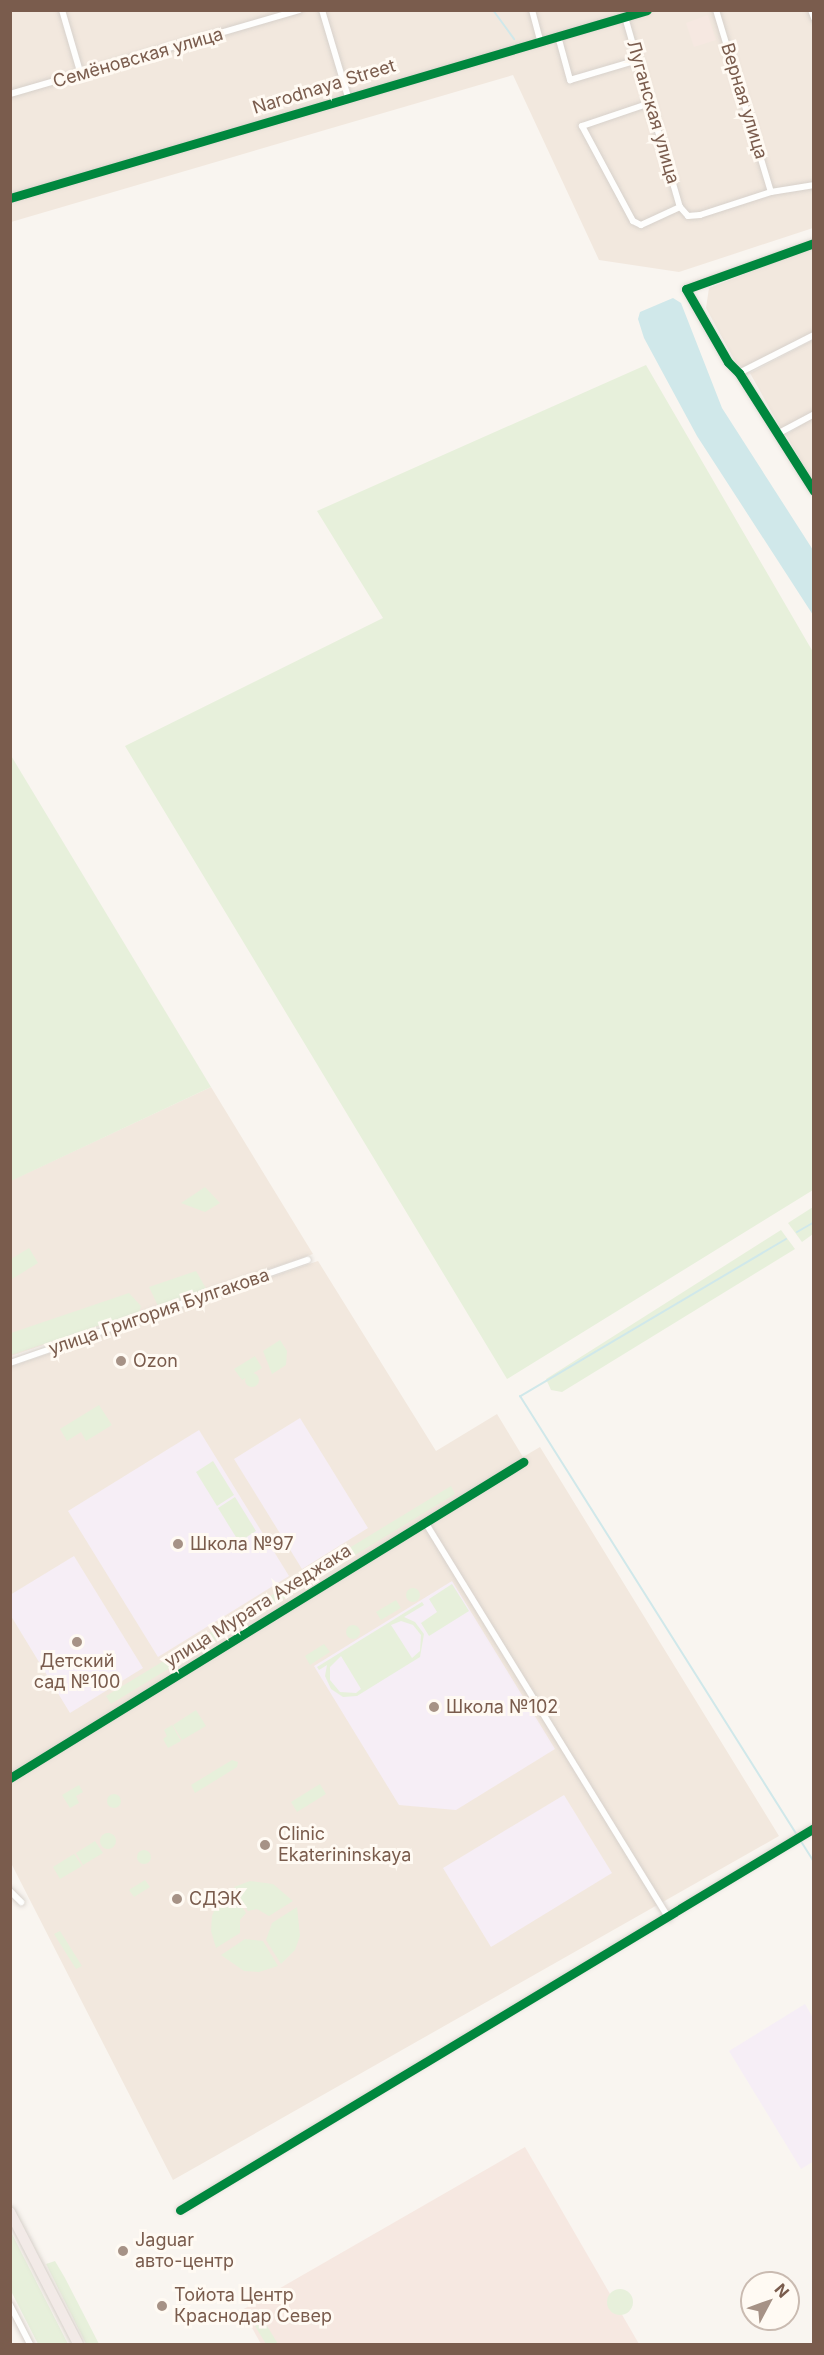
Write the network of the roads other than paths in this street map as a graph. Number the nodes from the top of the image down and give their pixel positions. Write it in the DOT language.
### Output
graph roads {
  1 [pos="62,10"];
  2 [pos="299,10"];
  3 [pos="322,10"];
  4 [pos="532,10"];
  5 [pos="647,10"];
  6 [pos="716,10"];
  7 [pos="811,10"];
  8 [pos="625,17"];
  9 [pos="813,18"];
  10 [pos="558,36"];
  11 [pos="540,40"];
  12 [pos="638,60"];
  13 [pos="81,75"];
  14 [pos="11,93"];
  15 [pos="348,97"];
  16 [pos="650,103"];
  17 [pos="813,185"];
  18 [pos="771,192"];
  19 [pos="10,198"];
  20 [pos="680,207"];
  21 [pos="813,243"];
  22 [pos="813,335"];
  23 [pos="740,373"];
  24 [pos="813,414"];
  25 [pos="779,433"];
  26 [pos="813,491"];
  27 [pos="308,1260"];
  28 [pos="10,1363"];
  29 [pos="523,1462"];
  30 [pos="425,1522"];
  31 [pos="10,1778"];
  32 [pos="813,1828"];
  33 [pos="10,1891"];
  34 [pos="21,1902"];
  35 [pos="669,1918"];
  36 [pos="180,2210"];
  37 [pos="10,2211"];
  38 [pos="10,2224"];
  39 [pos="10,2305"];
  40 [pos="30,2344"];
  41 [pos="73,2344"];
  42 [pos="78,2344"];
  1 -- 13 [label="street"];
  2 -- 13 [label="street, Семёновская улица"];
  3 -- 15 [label="street"];
  4 -- 11 [label="street"];
  5 -- 8 [label="street, Narodnaya Street"];
  6 -- 18 [label="street, Верная улица"];
  7 -- 9 [label="street"];
  8 -- 10 [label="street, Narodnaya Street"];
  8 -- 12 [label="street, Луганская улица"];
  10 -- 11 [label="street, Narodnaya Street"];
  10 -- 12 [label="street"];
  11 -- 15 [label="street, Narodnaya Street"];
  12 -- 16 [label="street, Луганская улица"];
  13 -- 14 [label="street, Семёновская улица"];
  15 -- 19 [label="street, Narodnaya Street"];
  16 -- 20 [label="street, Луганская улица"];
  16 -- 20 [label="street"];
  17 -- 18 [label="street"];
  18 -- 20 [label="street"];
  21 -- 23 [label="street"];
  22 -- 23 [label="street"];
  23 -- 25 [label="street"];
  24 -- 25 [label="street"];
  25 -- 26 [label="street"];
  27 -- 28 [label="street, улица Григория Булгакова"];
  29 -- 30 [label="street, улица Мурата Ахеджака"];
  30 -- 31 [label="street, улица Мурата Ахеджака"];
  30 -- 35 [label="street"];
  32 -- 35 [label="street"];
  33 -- 34 [label="street"];
  35 -- 36 [label="street"];
  37 -- 42 [label="highway"];
  38 -- 41 [label="highway"];
  39 -- 40 [label="street"];
}
